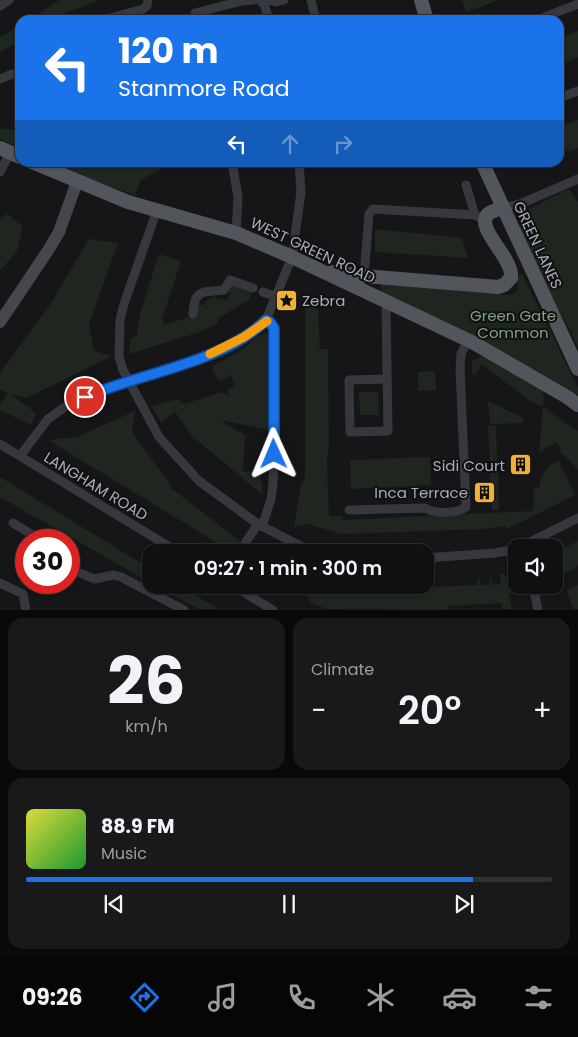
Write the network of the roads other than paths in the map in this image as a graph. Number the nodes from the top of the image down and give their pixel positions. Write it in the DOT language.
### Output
graph roads {
  1 [pos="9,0"];
  2 [pos="148,0"];
  3 [pos="250,0"];
  4 [pos="284,0"];
  5 [pos="311,0"];
  6 [pos="421,0"];
  7 [pos="264,2"];
  8 [pos="578,4"];
  9 [pos="0,6"];
  10 [pos="122,15"];
  11 [pos="201,15"];
  12 [pos="268,15"];
  13 [pos="315,15"];
  14 [pos="426,15"];
  15 [pos="550,15"];
  16 [pos="12,74"];
  17 [pos="0,79"];
  18 [pos="578,91"];
  19 [pos="564,96"];
  20 [pos="10,153"];
  21 [pos="43,167"];
  22 [pos="233,167"];
  23 [pos="299,167"];
  24 [pos="484,167"];
  25 [pos="0,172"];
  26 [pos="77,182"];
  27 [pos="576,184"];
  28 [pos="466,185"];
  29 [pos="520,204"];
  30 [pos="503,208"];
  31 [pos="157,210"];
  32 [pos="480,218"];
  33 [pos="511,223"];
  34 [pos="236,233"];
  35 [pos="494,240"];
  36 [pos="292,257"];
  37 [pos="362,283"];
  38 [pos="253,288"];
  39 [pos="263,292"];
  40 [pos="276,297"];
  41 [pos="386,302"];
  42 [pos="193,314"];
  43 [pos="266,320"];
  44 [pos="0,322"];
  45 [pos="468,340"];
  46 [pos="578,369"];
  47 [pos="386,380"];
  48 [pos="129,381"];
  49 [pos="574,399"];
  50 [pos="0,444"];
  51 [pos="20,456"];
  52 [pos="349,510"];
  53 [pos="578,518"];
  54 [pos="13,523"];
  55 [pos="260,526"];
  56 [pos="23,529"];
  57 [pos="537,539"];
  58 [pos="165,544"];
  59 [pos="245,544"];
  60 [pos="296,544"];
  61 [pos="508,550"];
  62 [pos="434,558"];
  63 [pos="80,573"];
  64 [pos="0,583"];
  65 [pos="247,594"];
  66 [pos="535,594"];
  67 [pos="26,610"];
  68 [pos="184,610"];
  69 [pos="273,610"];
  70 [pos="538,610"];
  1 -- 9 [label="street"];
  2 -- 10 [label="street"];
  3 -- 11 [label="street"];
  4 -- 7 [label="street"];
  5 -- 13 [label="street"];
  6 -- 14 [label="main road"];
  7 -- 12 [label="street"];
  8 -- 15 [label="street"];
  16 -- 17 [label="street"];
  18 -- 19 [label="street"];
  20 -- 25 [label="street"];
  21 -- 26 [label="main road, WEST GREEN ROAD"];
  22 -- 34 [label="street"];
  23 -- 36 [label="street"];
  24 -- 30 [label="main road, GREEN LANES"];
  26 -- 31 [label="main road, WEST GREEN ROAD"];
  26 -- 44 [label="main road"];
  27 -- 29 [label="street"];
  28 -- 32 [label="street"];
  29 -- 30 [label="street"];
  29 -- 33 [label="street"];
  30 -- 32 [label="main road"];
  30 -- 33 [label="main road, GREEN LANES"];
  31 -- 34 [label="main road, WEST GREEN ROAD"];
  31 -- 48 [label="street"];
  32 -- 35 [label="main road"];
  32 -- 37 [label="street"];
  33 -- 35 [label="main road"];
  33 -- 46 [label="main road, GREEN LANES"];
  34 -- 36 [label="main road, WEST GREEN ROAD"];
  35 -- 37 [label="main road"];
  36 -- 37 [label="main road, WEST GREEN ROAD"];
  36 -- 40 [label="street"];
  37 -- 41 [label="main road, WEST GREEN ROAD"];
  38 -- 42 [label="street"];
  39 -- 40 [label="street"];
  40 -- 43 [label="street"];
  41 -- 45 [label="main road, WEST GREEN ROAD"];
  41 -- 47 [label="street"];
  43 -- 48 [label="street"];
  43 -- 55 [label="street"];
  45 -- 49 [label="main road, WEST GREEN ROAD"];
  45 -- 52 [label="street"];
  47 -- 47 [label="street"];
  48 -- 51 [label="street"];
  48 -- 55 [label="street"];
  50 -- 51 [label="street, LANGHAM ROAD"];
  51 -- 58 [label="street, LANGHAM ROAD"];
  53 -- 57 [label="street"];
  54 -- 56 [label="street"];
  55 -- 59 [label="street"];
  55 -- 60 [label="street"];
  61 -- 62 [label="street"];
  63 -- 68 [label="street"];
  64 -- 67 [label="street"];
  65 -- 69 [label="street"];
  66 -- 70 [label="street"];
}
